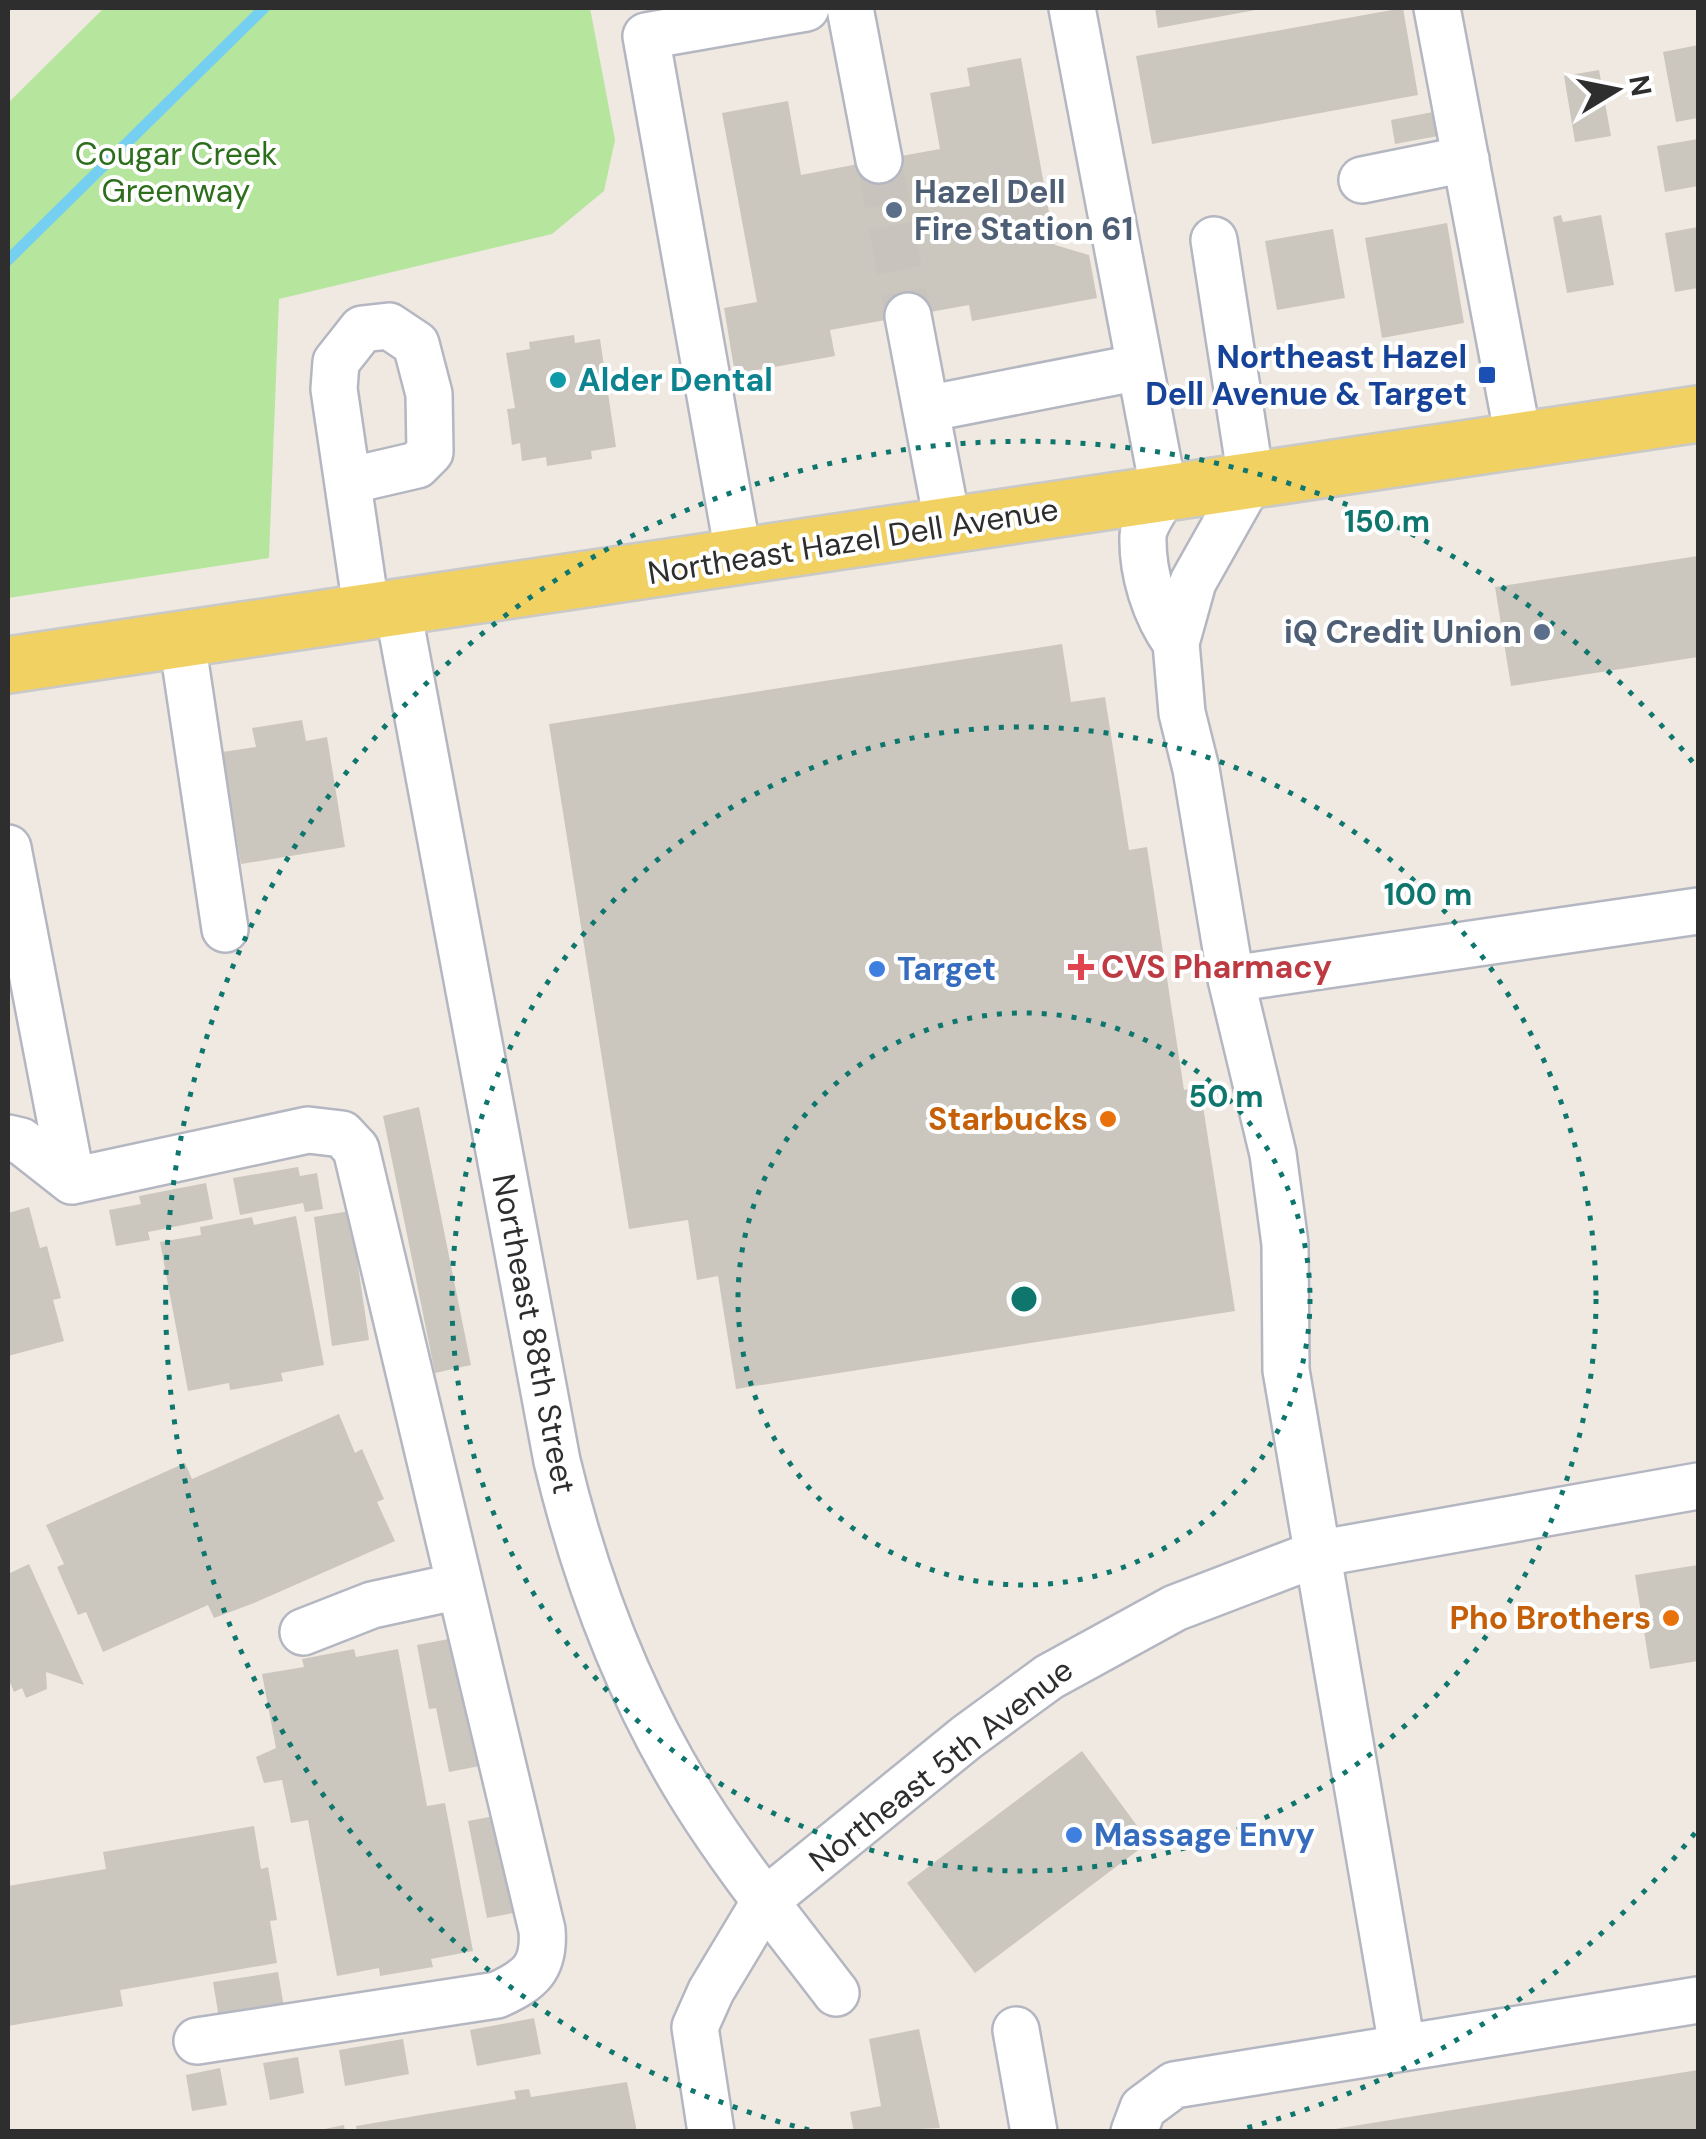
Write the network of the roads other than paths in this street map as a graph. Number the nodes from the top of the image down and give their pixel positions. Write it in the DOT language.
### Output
graph roads {
  1 [pos="806,8"];
  2 [pos="850,8"];
  3 [pos="1072,8"];
  4 [pos="1437,8"];
  5 [pos="1466,159"];
  6 [pos="879,160"];
  7 [pos="1362,180"];
  8 [pos="1214,240"];
  9 [pos="908,316"];
  10 [pos="1140,367"];
  11 [pos="926,409"];
  12 [pos="1698,414"];
  13 [pos="1519,442"];
  14 [pos="1251,479"];
  15 [pos="348,481"];
  16 [pos="1164,493"];
  17 [pos="948,526"];
  18 [pos="740,558"];
  19 [pos="383,612"];
  20 [pos="182,641"];
  21 [pos="1176,643"];
  22 [pos="8,665"];
  23 [pos="8,848"];
  24 [pos="1698,911"];
  25 [pos="225,928"];
  26 [pos="1230,979"];
  27 [pos="8,1138"];
  28 [pos="72,1181"];
  29 [pos="1698,1486"];
  30 [pos="1316,1554"];
  31 [pos="459,1586"];
  32 [pos="303,1632"];
  33 [pos="765,1901"];
  34 [pos="836,1993"];
  35 [pos="1698,2000"];
  36 [pos="1016,2030"];
  37 [pos="197,2041"];
  38 [pos="1402,2046"];
  39 [pos="710,2132"];
  40 [pos="1034,2132"];
  41 [pos="1134,2132"];
  1 -- 18 [label="street"];
  2 -- 6 [label="street"];
  3 -- 10 [label="street"];
  4 -- 5 [label="street"];
  5 -- 7 [label="street"];
  5 -- 13 [label="street"];
  8 -- 14 [label="street"];
  9 -- 11 [label="street"];
  10 -- 11 [label="street"];
  10 -- 16 [label="street"];
  11 -- 17 [label="street"];
  12 -- 13 [label="main road, Northeast Hazel Dell Avenue"];
  13 -- 14 [label="main road, Northeast Hazel Dell Avenue"];
  14 -- 16 [label="main road, Northeast Hazel Dell Avenue"];
  14 -- 21 [label="street"];
  15 -- 19 [label="street, Northeast 88th Street"];
  16 -- 17 [label="main road, Northeast Hazel Dell Avenue"];
  16 -- 21 [label="street"];
  17 -- 18 [label="main road, Northeast Hazel Dell Avenue"];
  18 -- 19 [label="main road, Northeast Hazel Dell Avenue"];
  19 -- 20 [label="main road, Northeast Hazel Dell Avenue"];
  19 -- 33 [label="street, Northeast 88th Street"];
  20 -- 22 [label="main road, Northeast Hazel Dell Avenue"];
  20 -- 25 [label="street"];
  21 -- 26 [label="street"];
  23 -- 28 [label="street"];
  24 -- 26 [label="street"];
  26 -- 30 [label="street"];
  27 -- 28 [label="street"];
  28 -- 31 [label="street"];
  29 -- 30 [label="street, Northeast 5th Avenue"];
  30 -- 33 [label="street, Northeast 5th Avenue"];
  30 -- 38 [label="street"];
  31 -- 32 [label="street"];
  31 -- 37 [label="street"];
  33 -- 34 [label="street, Northeast 88th Street"];
  33 -- 39 [label="street"];
  35 -- 38 [label="street"];
  36 -- 40 [label="street"];
  38 -- 41 [label="street"];
}
